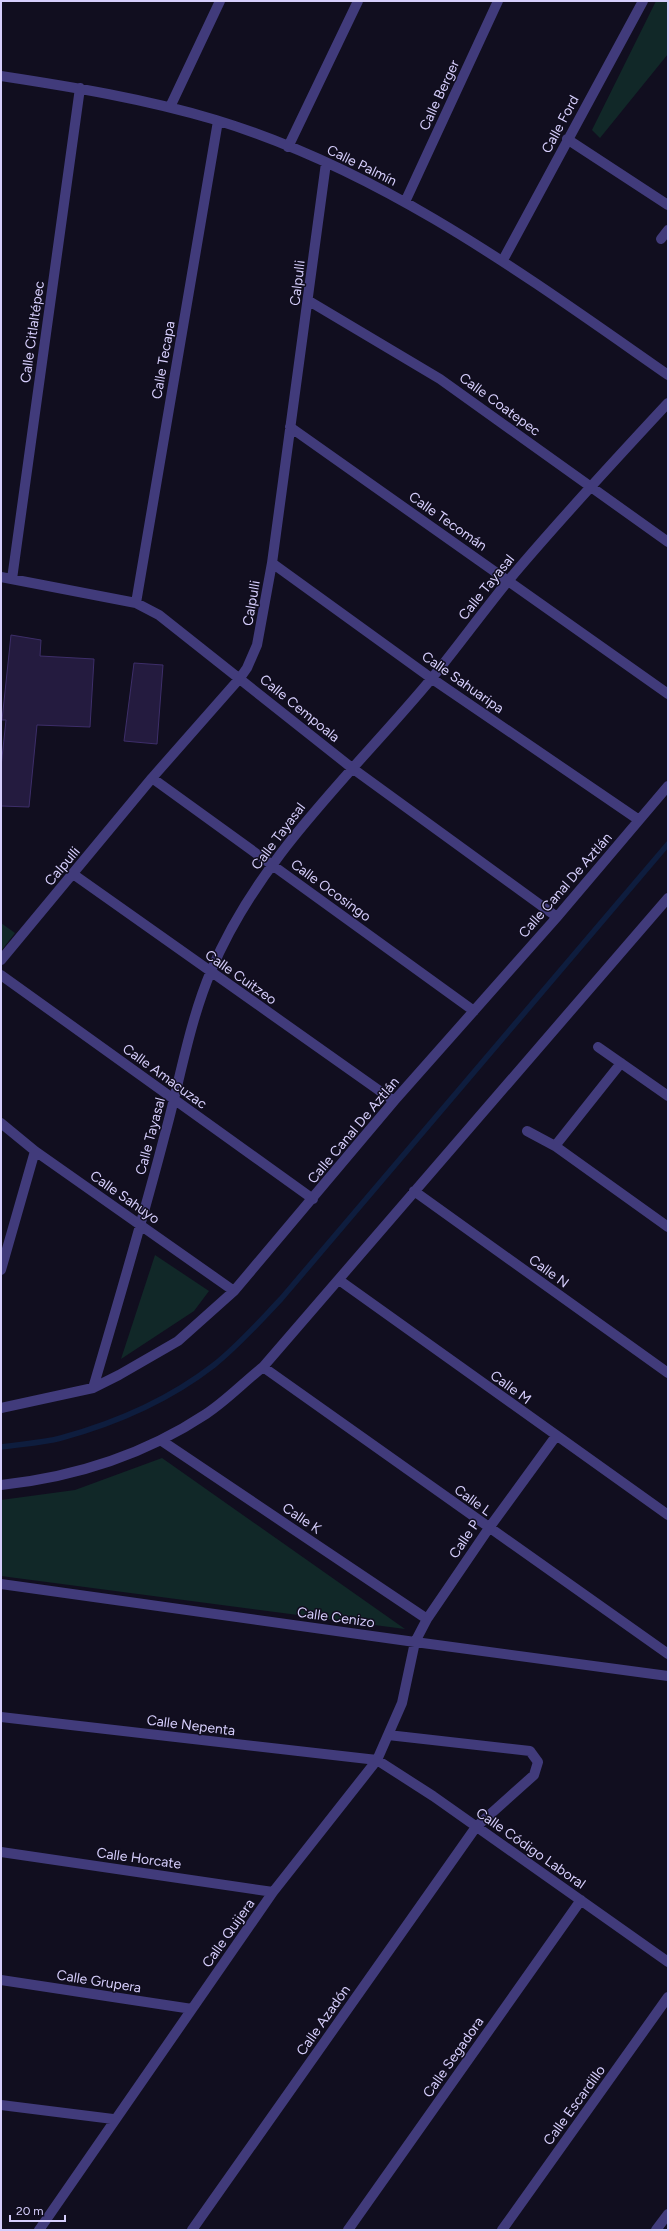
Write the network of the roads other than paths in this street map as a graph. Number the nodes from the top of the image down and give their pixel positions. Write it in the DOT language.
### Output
graph roads {
  1 [pos="220,1"];
  2 [pos="358,1"];
  3 [pos="498,1"];
  4 [pos="643,1"];
  5 [pos="1,76"];
  6 [pos="80,88"];
  7 [pos="170,107"];
  8 [pos="218,121"];
  9 [pos="567,139"];
  10 [pos="288,147"];
  11 [pos="326,163"];
  12 [pos="405,202"];
  13 [pos="668,205"];
  14 [pos="668,230"];
  15 [pos="661,239"];
  16 [pos="503,260"];
  17 [pos="309,301"];
  18 [pos="668,376"];
  19 [pos="668,403"];
  20 [pos="290,427"];
  21 [pos="590,487"];
  22 [pos="668,542"];
  23 [pos="272,563"];
  24 [pos="1,577"];
  25 [pos="12,579"];
  26 [pos="508,581"];
  27 [pos="136,603"];
  28 [pos="240,678"];
  29 [pos="432,678"];
  30 [pos="668,694"];
  31 [pos="352,768"];
  32 [pos="152,778"];
  33 [pos="668,786"];
  34 [pos="639,820"];
  35 [pos="272,864"];
  36 [pos="73,874"];
  37 [pos="668,898"];
  38 [pos="557,917"];
  39 [pos="1,960"];
  40 [pos="210,972"];
  41 [pos="1,976"];
  42 [pos="474,1011"];
  43 [pos="598,1047"];
  44 [pos="621,1063"];
  45 [pos="668,1096"];
  46 [pos="174,1100"];
  47 [pos="394,1102"];
  48 [pos="1,1123"];
  49 [pos="527,1131"];
  50 [pos="555,1146"];
  51 [pos="36,1151"];
  52 [pos="414,1191"];
  53 [pos="313,1199"];
  54 [pos="141,1226"];
  55 [pos="668,1227"];
  56 [pos="1,1270"];
  57 [pos="338,1280"];
  58 [pos="234,1291"];
  59 [pos="262,1367"];
  60 [pos="668,1373"];
  61 [pos="93,1388"];
  62 [pos="1,1408"];
  63 [pos="556,1436"];
  64 [pos="162,1441"];
  65 [pos="1,1485"];
  66 [pos="668,1515"];
  67 [pos="489,1528"];
  68 [pos="1,1584"];
  69 [pos="427,1619"];
  70 [pos="415,1642"];
  71 [pos="668,1654"];
  72 [pos="668,1676"];
  73 [pos="1,1717"];
  74 [pos="388,1735"];
  75 [pos="377,1760"];
  76 [pos="476,1827"];
  77 [pos="1,1852"];
  78 [pos="273,1892"];
  79 [pos="581,1900"];
  80 [pos="668,1962"];
  81 [pos="1,1980"];
  82 [pos="668,1997"];
  83 [pos="192,2009"];
  84 [pos="1,2105"];
  85 [pos="114,2119"];
  86 [pos="668,2214"];
  87 [pos="38,2230"];
  88 [pos="192,2230"];
  89 [pos="348,2230"];
  90 [pos="502,2230"];
  91 [pos="656,2230"];
  1 -- 7 [label="street"];
  2 -- 10 [label="street"];
  3 -- 12 [label="street, Calle Berger"];
  4 -- 9 [label="street, Calle Ford"];
  5 -- 6 [label="street, Calle Palmín"];
  6 -- 7 [label="street, Calle Palmín"];
  6 -- 25 [label="street, Calle Citlaltépec"];
  7 -- 8 [label="street, Calle Palmín"];
  8 -- 10 [label="street, Calle Palmín"];
  8 -- 27 [label="street, Calle Tecapa"];
  9 -- 13 [label="street"];
  9 -- 16 [label="street, Calle Ford"];
  10 -- 11 [label="street, Calle Palmín"];
  11 -- 12 [label="street, Calle Palmín"];
  11 -- 17 [label="street, Calpulli"];
  12 -- 16 [label="street, Calle Palmín"];
  14 -- 15 [label="street"];
  16 -- 18 [label="street, Calle Palmín"];
  17 -- 20 [label="street, Calpulli"];
  17 -- 21 [label="street, Calle Coatepec"];
  19 -- 21 [label="street, Calle Tayasal"];
  20 -- 23 [label="street, Calpulli"];
  20 -- 26 [label="street, Calle Tecomán"];
  21 -- 22 [label="street, Calle Coatepec"];
  21 -- 26 [label="street, Calle Tayasal"];
  23 -- 28 [label="street, Calpulli"];
  23 -- 29 [label="street, Calle Sahuaripa"];
  24 -- 25 [label="street, Calle Cempoala"];
  25 -- 27 [label="street, Calle Cempoala"];
  26 -- 29 [label="street, Calle Tayasal"];
  26 -- 30 [label="street, Calle Tecomán"];
  27 -- 28 [label="street, Calle Cempoala"];
  28 -- 31 [label="street, Calle Cempoala"];
  28 -- 32 [label="street, Calpulli"];
  29 -- 31 [label="street, Calle Tayasal"];
  29 -- 34 [label="street, Calle Sahuaripa"];
  31 -- 35 [label="street, Calle Tayasal"];
  31 -- 38 [label="street, Calle Cempoala"];
  32 -- 35 [label="street, Calle Ocosingo"];
  32 -- 36 [label="street, Calpulli"];
  33 -- 34 [label="street, Calle Canal De Aztlán"];
  34 -- 38 [label="street, Calle Canal De Aztlán"];
  35 -- 40 [label="street, Calle Tayasal"];
  35 -- 42 [label="street, Calle Ocosingo"];
  36 -- 39 [label="street, Calpulli"];
  36 -- 40 [label="street, Calle Cuitzeo"];
  37 -- 52 [label="street"];
  38 -- 42 [label="street, Calle Canal De Aztlán"];
  40 -- 46 [label="street, Calle Tayasal"];
  40 -- 47 [label="street, Calle Cuitzeo"];
  41 -- 46 [label="street, Calle Amacuzac"];
  42 -- 47 [label="street, Calle Canal De Aztlán"];
  43 -- 44 [label="street"];
  44 -- 45 [label="street"];
  44 -- 50 [label="street"];
  46 -- 53 [label="street, Calle Amacuzac"];
  46 -- 54 [label="street, Calle Tayasal"];
  47 -- 53 [label="street, Calle Canal De Aztlán"];
  48 -- 51 [label="street, Calle Sahuyo"];
  49 -- 50 [label="street"];
  50 -- 55 [label="street"];
  51 -- 54 [label="street, Calle Sahuyo"];
  51 -- 56 [label="street"];
  52 -- 57 [label="street"];
  52 -- 60 [label="street, Calle N"];
  53 -- 58 [label="street, Calle Canal De Aztlán"];
  54 -- 58 [label="street, Calle Sahuyo"];
  54 -- 61 [label="street, Calle Tayasal"];
  57 -- 59 [label="street"];
  57 -- 63 [label="street, Calle M"];
  58 -- 61 [label="street, Calle Canal De Aztlán"];
  59 -- 64 [label="street"];
  59 -- 67 [label="street, Calle L"];
  61 -- 62 [label="street, Calle Canal De Aztlán"];
  63 -- 66 [label="street, Calle M"];
  63 -- 67 [label="street, Calle P"];
  64 -- 65 [label="street"];
  64 -- 69 [label="street, Calle K"];
  67 -- 69 [label="street, Calle P"];
  67 -- 71 [label="street, Calle L"];
  68 -- 70 [label="street, Calle Cenizo"];
  69 -- 70 [label="street, Calle P"];
  70 -- 72 [label="street, Calle Cenizo"];
  70 -- 74 [label="street, Calle Quijera"];
  73 -- 75 [label="street, Calle Nepenta"];
  74 -- 75 [label="street, Calle Quijera"];
  74 -- 76 [label="street, Calle Azadón"];
  75 -- 76 [label="street, Calle Código Laboral"];
  75 -- 78 [label="street, Calle Quijera"];
  76 -- 79 [label="street, Calle Código Laboral"];
  76 -- 88 [label="street, Calle Azadón"];
  77 -- 78 [label="street, Calle Horcate"];
  78 -- 83 [label="street, Calle Quijera"];
  79 -- 80 [label="street, Calle Código Laboral"];
  79 -- 89 [label="street, Calle Segadora"];
  81 -- 83 [label="street, Calle Grupera"];
  82 -- 90 [label="street, Calle Escardillo"];
  83 -- 85 [label="street, Calle Quijera"];
  84 -- 85 [label="street"];
  85 -- 87 [label="street, Calle Quijera"];
  86 -- 91 [label="street"];
}
